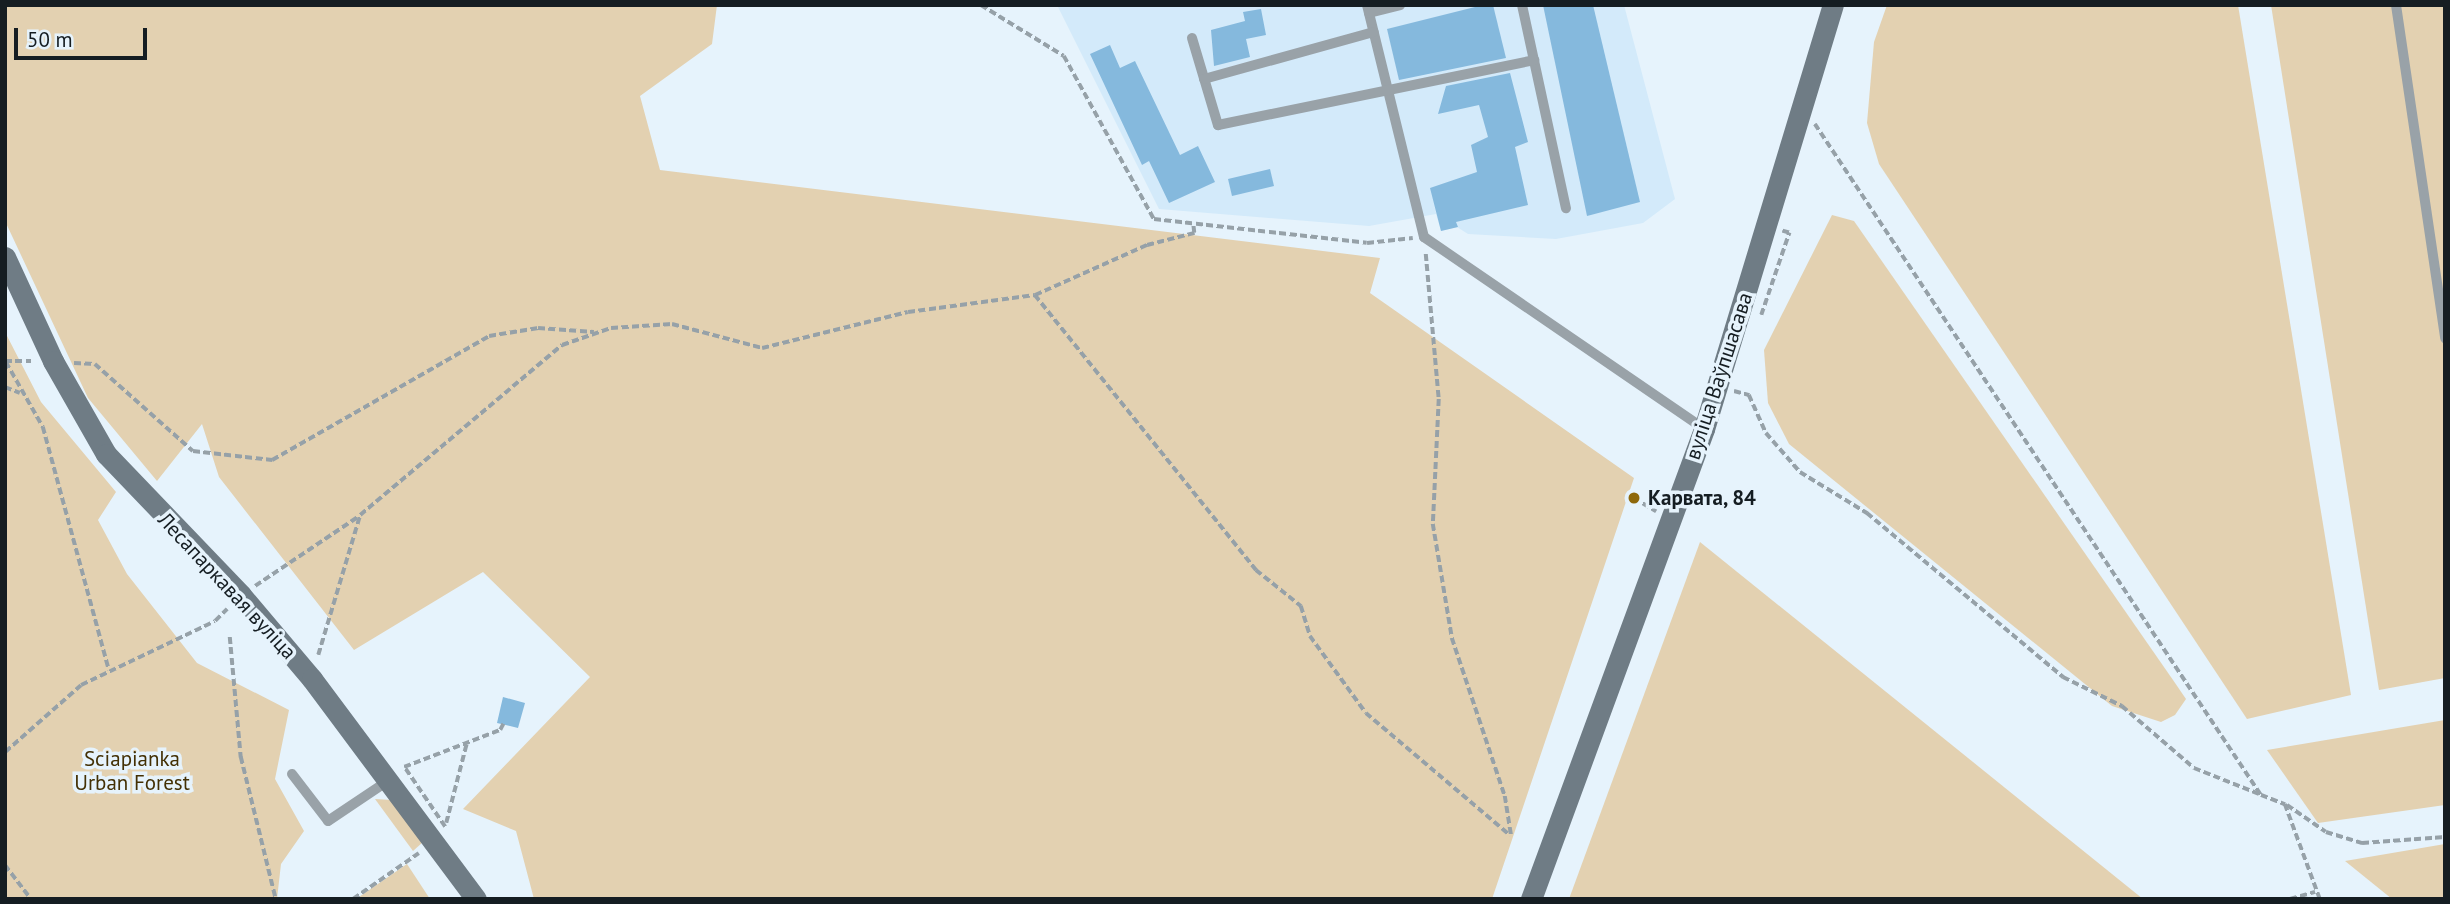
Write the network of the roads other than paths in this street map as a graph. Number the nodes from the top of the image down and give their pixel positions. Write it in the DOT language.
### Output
graph roads {
  1 [pos="1400,5"];
  2 [pos="1522,5"];
  3 [pos="1833,5"];
  4 [pos="2396,5"];
  5 [pos="1368,9"];
  6 [pos="1374,32"];
  7 [pos="1192,38"];
  8 [pos="1534,60"];
  9 [pos="1204,79"];
  10 [pos="1388,93"];
  11 [pos="1566,208"];
  12 [pos="5,257"];
  13 [pos="2445,338"];
  14 [pos="1704,429"];
  15 [pos="292,774"];
  16 [pos="397,774"];
  17 [pos="476,899"];
  18 [pos="1531,899"];
  1 -- 5 [label="lane"];
  2 -- 8 [label="lane"];
  3 -- 14 [label="main road, вуліца Ваўпшасава"];
  4 -- 13 [label="lane"];
  5 -- 6 [label="lane"];
  6 -- 9 [label="lane"];
  6 -- 10 [label="lane"];
  7 -- 9 [label="lane"];
  8 -- 10 [label="lane"];
  8 -- 11 [label="lane"];
  9 -- 10 [label="lane"];
  10 -- 14 [label="lane"];
  12 -- 16 [label="main road, Лесапаркавая вуліца"];
  14 -- 18 [label="main road, вуліца Ваўпшасава"];
  15 -- 16 [label="lane"];
  16 -- 17 [label="main road, Лесапаркавая вуліца"];
}
